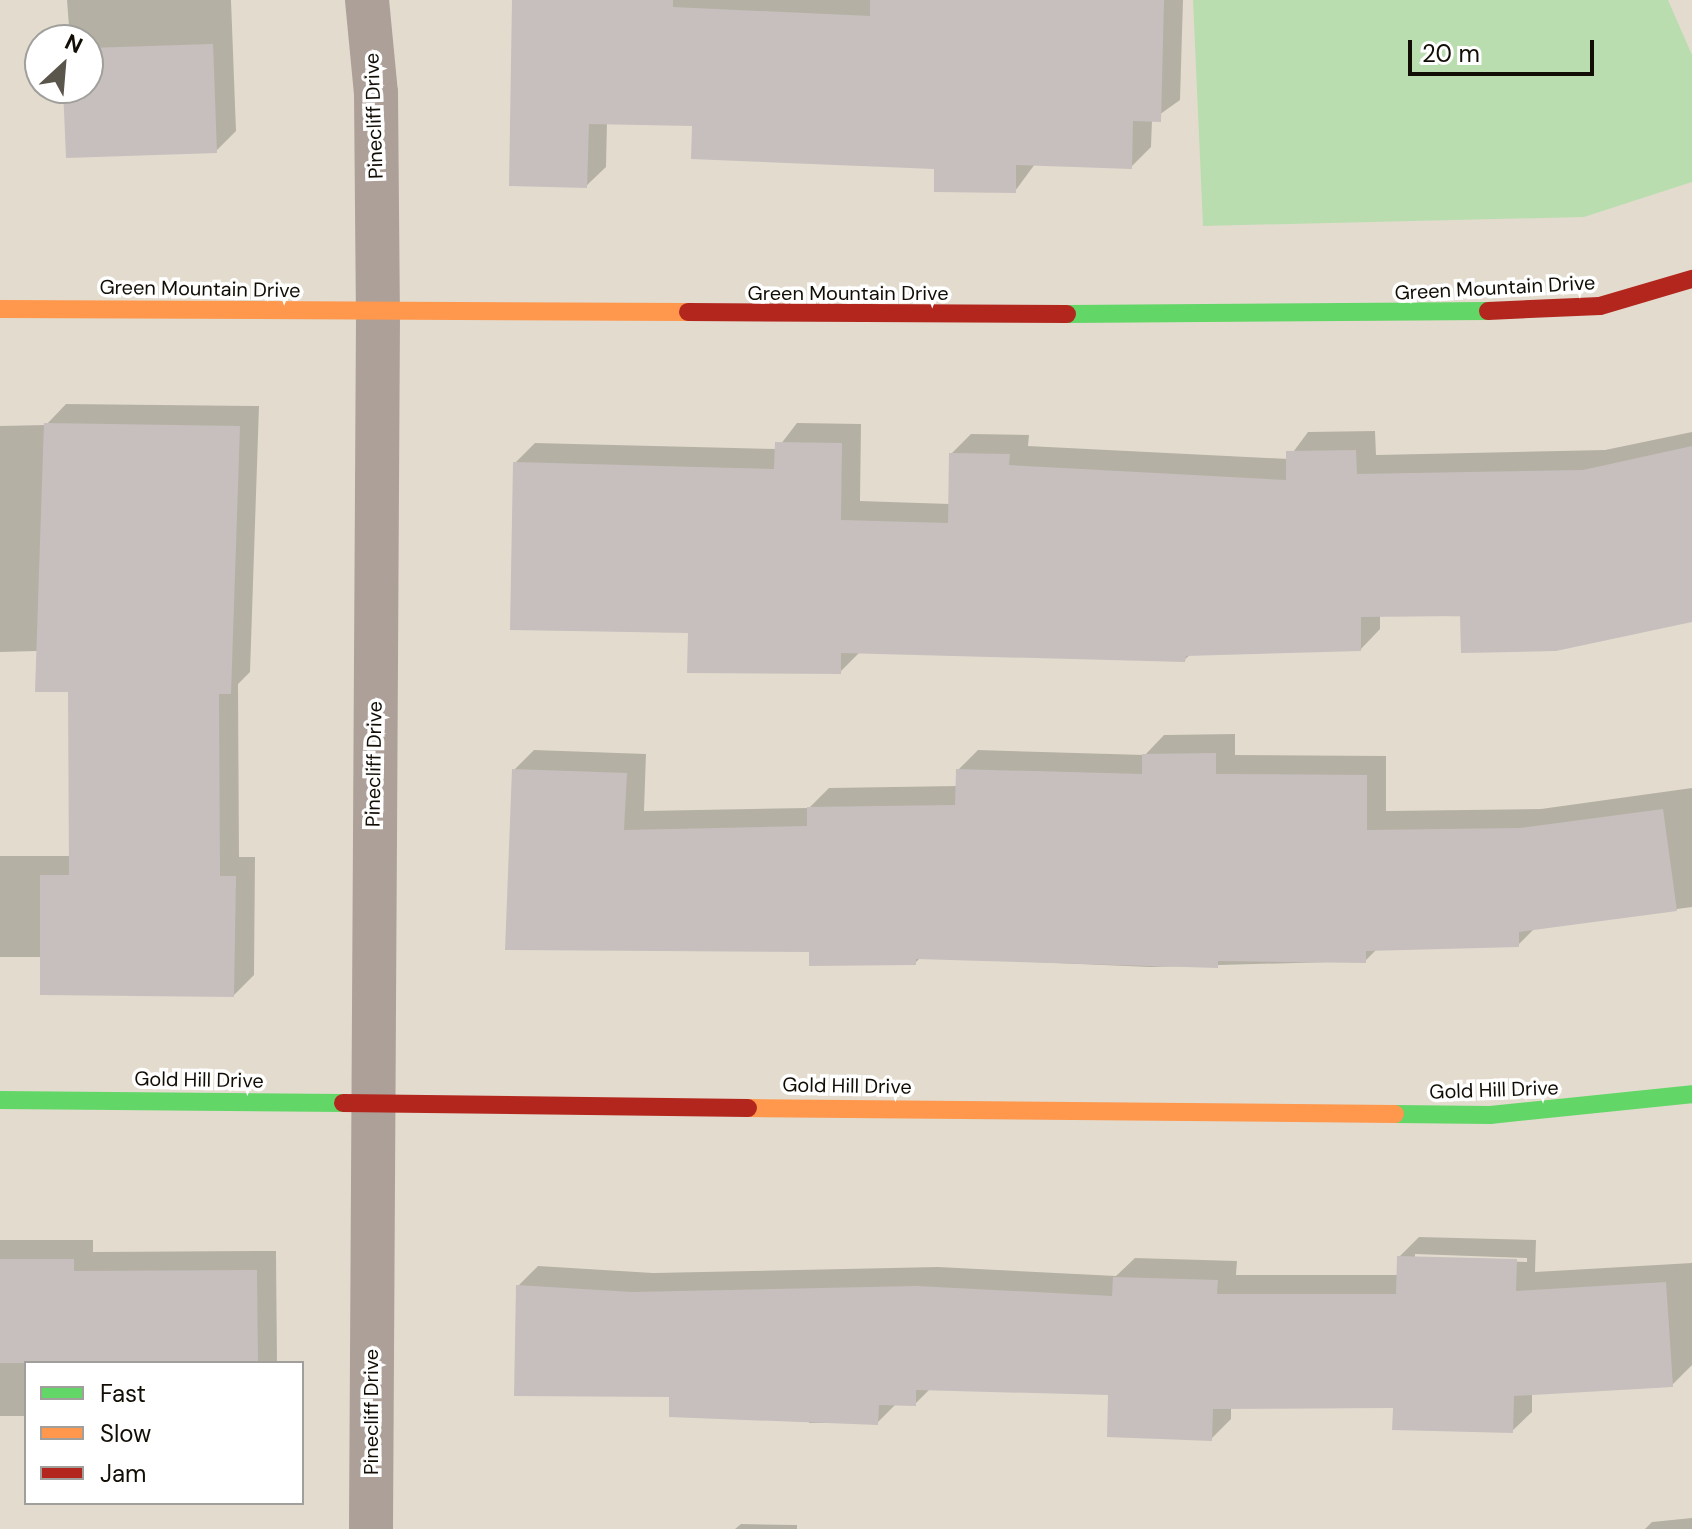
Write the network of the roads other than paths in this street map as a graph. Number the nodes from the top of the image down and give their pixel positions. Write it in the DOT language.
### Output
graph roads {
  1 [pos="367,0"];
  2 [pos="1692,279"];
  3 [pos="0,309"];
  4 [pos="378,314"];
  5 [pos="1692,1094"];
  6 [pos="0,1100"];
  7 [pos="370,1103"];
  8 [pos="371,1529"];
  1 -- 4 [label="street, Pinecliff Drive"];
  2 -- 4 [label="street, Green Mountain Drive"];
  3 -- 4 [label="street, Green Mountain Drive"];
  4 -- 7 [label="street, Pinecliff Drive"];
  5 -- 7 [label="street, Gold Hill Drive"];
  6 -- 7 [label="street, Gold Hill Drive"];
  7 -- 8 [label="street, Pinecliff Drive"];
}
